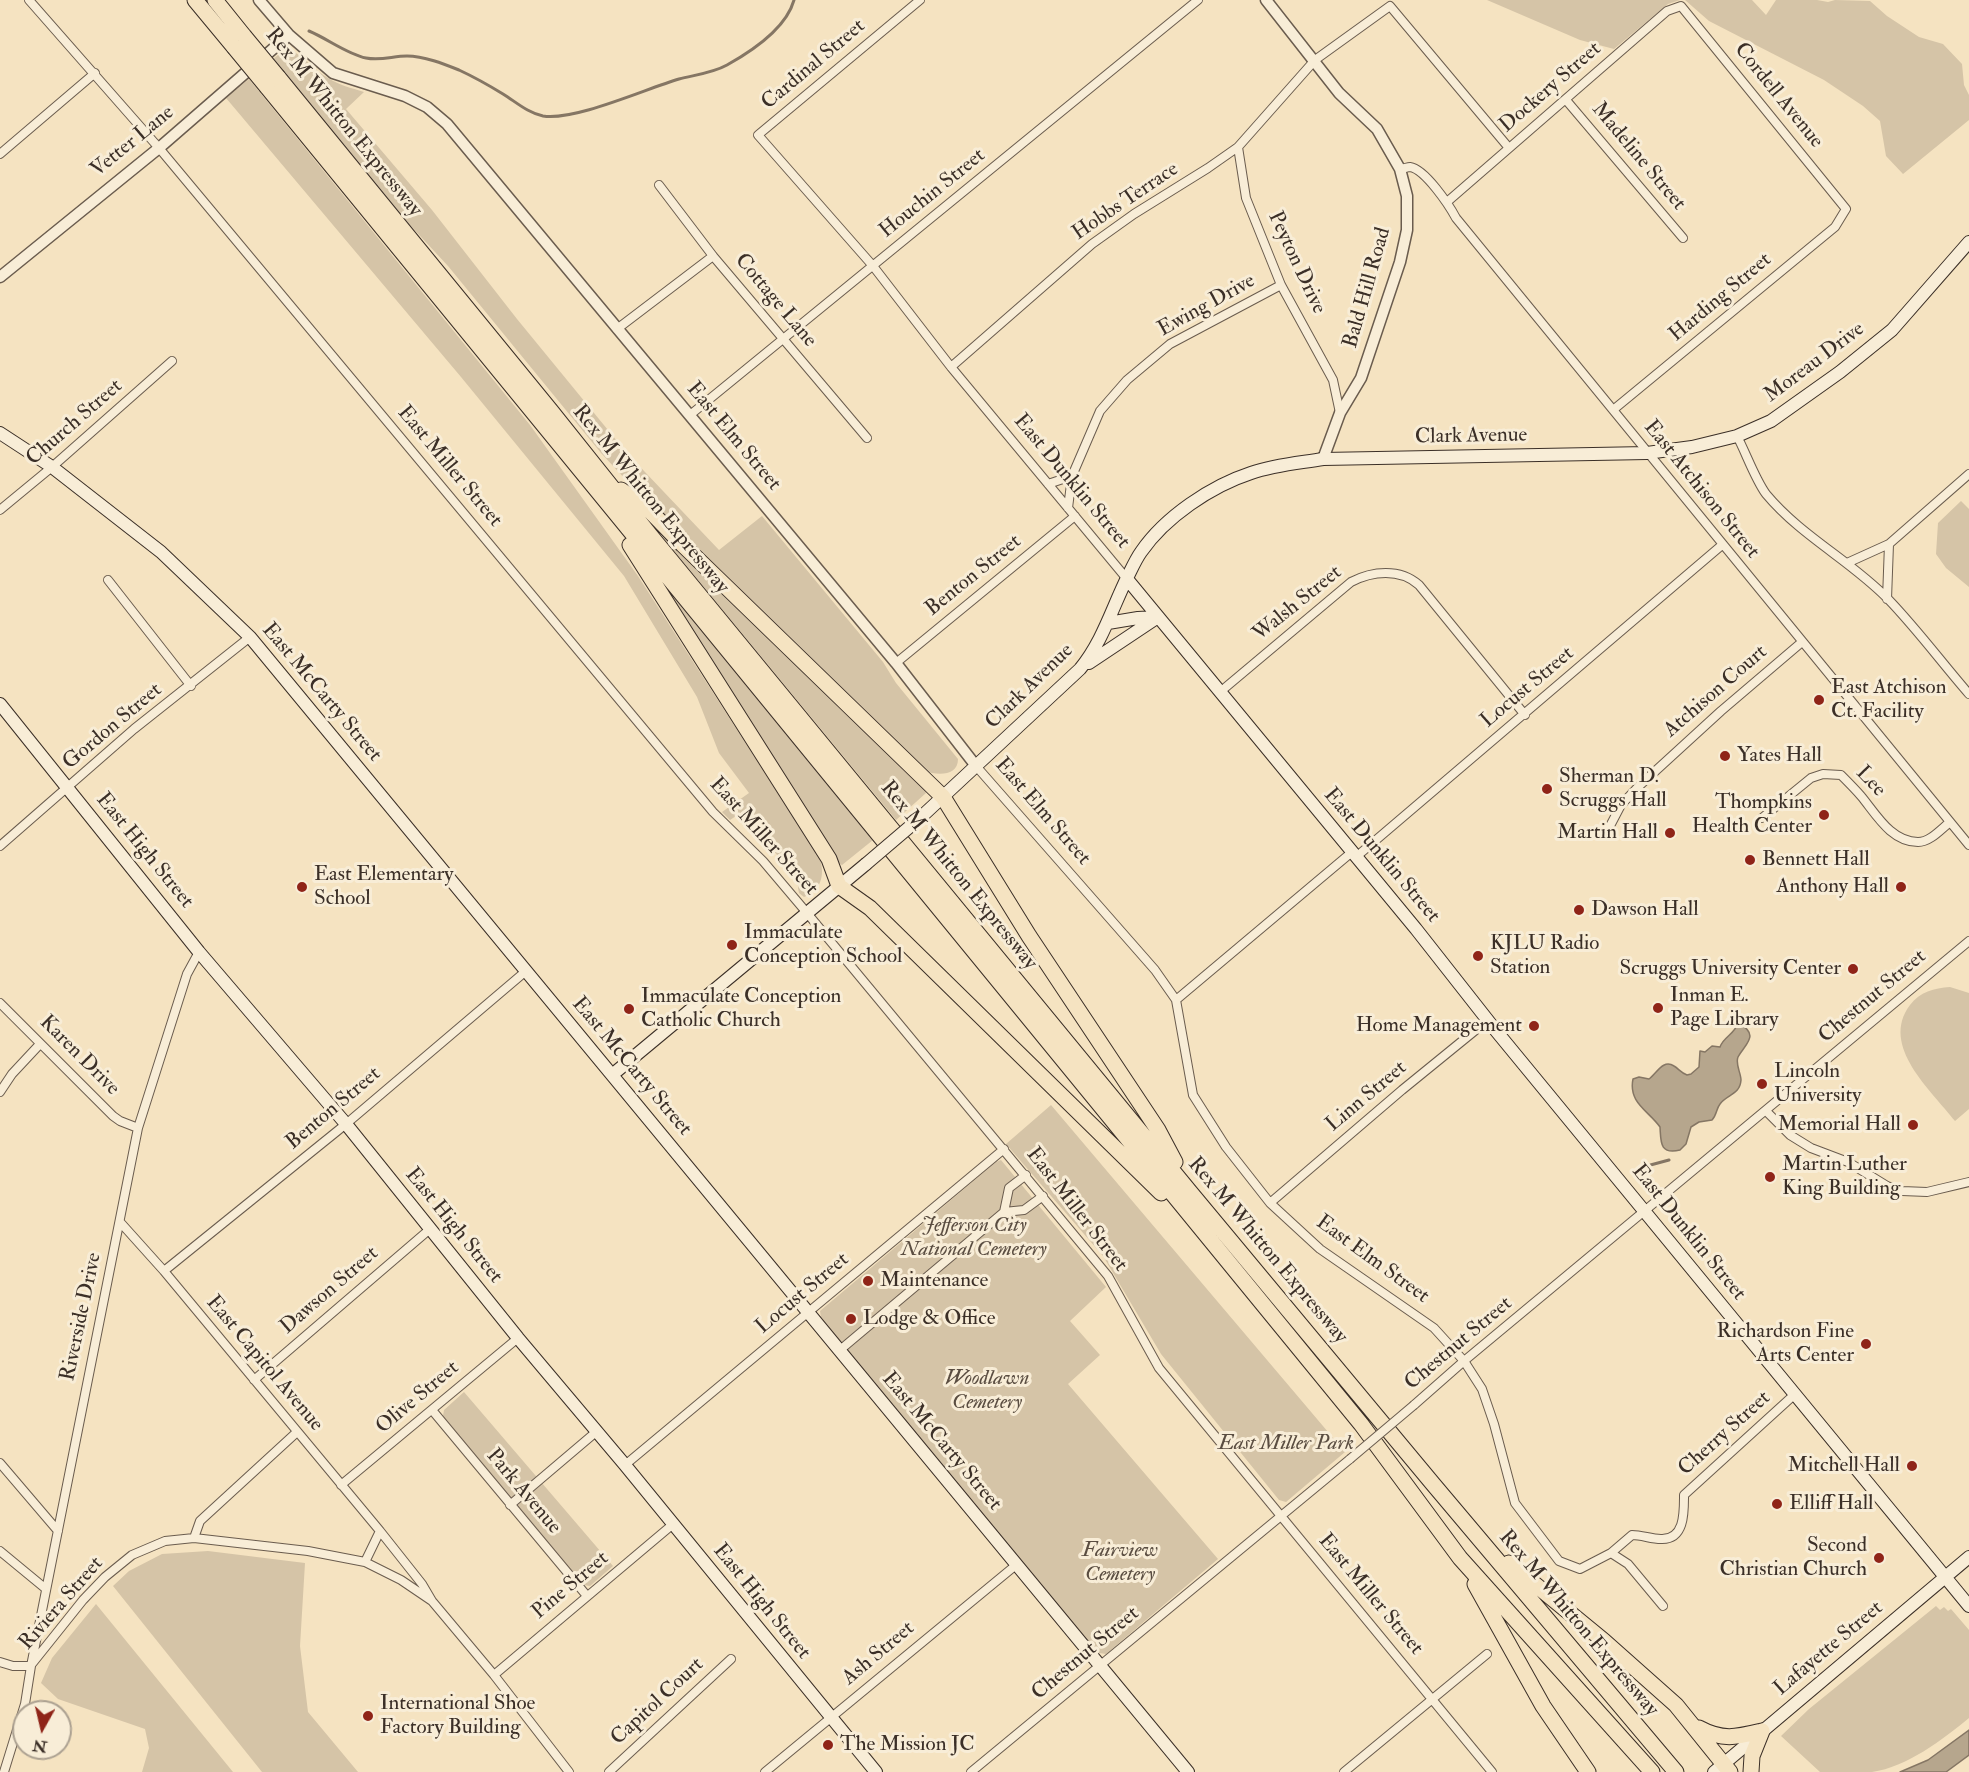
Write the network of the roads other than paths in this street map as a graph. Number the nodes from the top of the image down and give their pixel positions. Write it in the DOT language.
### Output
graph roads {
  1 [pos="29,0"];
  2 [pos="195,0"];
  3 [pos="215,0"];
  4 [pos="259,0"];
  5 [pos="920,0"];
  6 [pos="1198,0"];
  7 [pos="1266,0"];
  8 [pos="1681,6"];
  9 [pos="289,35"];
  10 [pos="239,41"];
  11 [pos="1315,60"];
  12 [pos="96,73"];
  13 [pos="1566,100"];
  14 [pos="758,135"];
  15 [pos="1238,147"];
  16 [pos="159,148"];
  17 [pos="1509,148"];
  18 [pos="0,154"];
  19 [pos="1400,169"];
  20 [pos="659,185"];
  21 [pos="1447,202"];
  22 [pos="1846,209"];
  23 [pos="1683,238"];
  24 [pos="1969,242"];
  25 [pos="713,256"];
  26 [pos="873,267"];
  27 [pos="0,277"];
  28 [pos="1281,285"];
  29 [pos="617,329"];
  30 [pos="782,339"];
  31 [pos="172,362"];
  32 [pos="951,367"];
  33 [pos="1613,410"];
  34 [pos="1340,413"];
  35 [pos="690,415"];
  36 [pos="0,433"];
  37 [pos="1737,436"];
  38 [pos="867,438"];
  39 [pos="1647,453"];
  40 [pos="1323,459"];
  41 [pos="52,467"];
  42 [pos="1969,474"];
  43 [pos="1072,476"];
  44 [pos="600,484"];
  45 [pos="1048,484"];
  46 [pos="1068,508"];
  47 [pos="0,510"];
  48 [pos="1075,516"];
  49 [pos="1889,544"];
  50 [pos="1722,545"];
  51 [pos="1847,563"];
  52 [pos="1127,579"];
  53 [pos="108,580"];
  54 [pos="1887,598"];
  55 [pos="1158,617"];
  56 [pos="1108,623"];
  57 [pos="250,637"];
  58 [pos="1802,642"];
  59 [pos="896,663"];
  60 [pos="1080,669"];
  61 [pos="191,686"];
  62 [pos="1220,692"];
  63 [pos="1969,694"];
  64 [pos="0,704"];
  65 [pos="1526,715"];
  66 [pos="976,765"];
  67 [pos="68,788"];
  68 [pos="943,796"];
  69 [pos="1762,818"];
  70 [pos="1950,822"];
  71 [pos="1610,826"];
  72 [pos="1969,845"];
  73 [pos="0,846"];
  74 [pos="1354,855"];
  75 [pos="839,886"];
  76 [pos="807,913"];
  77 [pos="1969,941"];
  78 [pos="200,952"];
  79 [pos="526,971"];
  80 [pos="1176,1000"];
  81 [pos="0,1003"];
  82 [pos="1488,1020"];
  83 [pos="40,1044"];
  84 [pos="612,1075"];
  85 [pos="0,1092"];
  86 [pos="1766,1111"];
  87 [pos="346,1124"];
  88 [pos="138,1128"];
  89 [pos="1004,1149"];
  90 [pos="1026,1175"];
  91 [pos="1969,1182"];
  92 [pos="1190,1192"];
  93 [pos="1043,1196"];
  94 [pos="1270,1203"];
  95 [pos="1004,1212"];
  96 [pos="1645,1212"];
  97 [pos="120,1222"];
  98 [pos="430,1229"];
  99 [pos="1203,1232"];
  100 [pos="164,1272"];
  101 [pos="809,1313"];
  102 [pos="518,1338"];
  103 [pos="840,1350"];
  104 [pos="1464,1361"];
  105 [pos="254,1380"];
  106 [pos="1795,1395"];
  107 [pos="432,1410"];
  108 [pos="297,1432"];
  109 [pos="596,1432"];
  110 [pos="0,1463"];
  111 [pos="625,1465"];
  112 [pos="341,1485"];
  113 [pos="510,1504"];
  114 [pos="1281,1516"];
  115 [pos="672,1525"];
  116 [pos="58,1531"];
  117 [pos="380,1531"];
  118 [pos="194,1538"];
  119 [pos="1479,1539"];
  120 [pos="0,1551"];
  121 [pos="1611,1552"];
  122 [pos="1969,1557"];
  123 [pos="1460,1558"];
  124 [pos="365,1562"];
  125 [pos="1016,1564"];
  126 [pos="1945,1577"];
  127 [pos="46,1588"];
  128 [pos="587,1596"];
  129 [pos="432,1602"];
  130 [pos="1663,1606"];
  131 [pos="1969,1606"];
  132 [pos="1487,1654"];
  133 [pos="731,1659"];
  134 [pos="0,1662"];
  135 [pos="30,1666"];
  136 [pos="1100,1666"];
  137 [pos="494,1675"];
  138 [pos="1433,1699"];
  139 [pos="831,1718"];
  140 [pos="1695,1725"];
  141 [pos="1762,1731"];
  142 [pos="1723,1770"];
  143 [pos="1651,1771"];
  144 [pos="4,1772"];
  145 [pos="569,1772"];
  146 [pos="609,1772"];
  147 [pos="765,1772"];
  148 [pos="876,1772"];
  149 [pos="971,1772"];
  150 [pos="1188,1772"];
  151 [pos="1344,1772"];
  152 [pos="1492,1772"];
  153 [pos="1588,1772"];
  154 [pos="1676,1772"];
  155 [pos="1752,1772"];
  1 -- 12 [label="street, East Miller Street"];
  2 -- 10 [label="highway, Rex M Whitton Expressway"];
  3 -- 10 [label="highway, Rex M Whitton Expressway"];
  4 -- 9 [label="street, East Elm Street"];
  5 -- 14 [label="street, Cardinal Street"];
  6 -- 26 [label="street, Houchin Street"];
  7 -- 11 [label="street, Bald Hill Road"];
  8 -- 13 [label="street, Dockery Street"];
  8 -- 22 [label="street, Cordell Avenue"];
  9 -- 16 [label="street, Vetter Lane"];
  9 -- 29 [label="street, East Elm Street"];
  10 -- 44 [label="highway, Rex M Whitton Expressway, bridge"];
  11 -- 15 [label="street, Hobbs Terrace"];
  11 -- 17 [label="street, Hobbs Terrace"];
  11 -- 19 [label="street, Bald Hill Road"];
  12 -- 16 [label="street, East Miller Street"];
  12 -- 18 [label="street"];
  13 -- 17 [label="street, Dockery Street"];
  13 -- 23 [label="street, Madeline Street"];
  14 -- 26 [label="street, East Dunklin Street"];
  15 -- 28 [label="street, Peyton Drive"];
  15 -- 32 [label="street, Hobbs Terrace"];
  16 -- 27 [label="street, Vetter Lane"];
  16 -- 76 [label="street, East Miller Street"];
  17 -- 21 [label="street, Dockery Street"];
  19 -- 21 [label="street, East Atchison Street"];
  19 -- 34 [label="street, Bald Hill Road"];
  20 -- 25 [label="street, Cottage Lane"];
  21 -- 33 [label="street, East Atchison Street"];
  22 -- 33 [label="street, Harding Street"];
  24 -- 37 [label="main road, Moreau Drive"];
  25 -- 29 [label="street"];
  25 -- 30 [label="street, Cottage Lane"];
  26 -- 30 [label="street, Houchin Street"];
  26 -- 32 [label="street, East Dunklin Street"];
  28 -- 34 [label="street, Peyton Drive"];
  28 -- 43 [label="street, Ewing Drive"];
  29 -- 35 [label="street, East Elm Street"];
  30 -- 35 [label="street, Houchin Street"];
  30 -- 38 [label="street, Cottage Lane"];
  31 -- 41 [label="street, Church Street"];
  32 -- 45 [label="street, East Dunklin Street"];
  33 -- 39 [label="street, East Atchison Street"];
  34 -- 40 [label="street"];
  35 -- 59 [label="street, East Elm Street"];
  36 -- 41 [label="main road, East McCarty Street"];
  37 -- 39 [label="main road, Moreau Drive"];
  37 -- 51 [label="street"];
  39 -- 40 [label="main road, Clark Avenue"];
  39 -- 50 [label="street, East Atchison Street"];
  40 -- 52 [label="main road, Clark Avenue"];
  41 -- 47 [label="street, Church Street"];
  41 -- 57 [label="main road, East McCarty Street"];
  42 -- 49 [label="street"];
  43 -- 45 [label="street"];
  43 -- 46 [label="street, Ewing Drive"];
  44 -- 68 [label="highway"];
  44 -- 75 [label="highway"];
  44 -- 92 [label="highway, Rex M Whitton Expressway"];
  44 -- 99 [label="highway, Rex M Whitton Expressway"];
  45 -- 46 [label="street, East Dunklin Street"];
  46 -- 48 [label="street, East Dunklin Street"];
  48 -- 52 [label="street, East Dunklin Street"];
  48 -- 59 [label="street, Benton Street"];
  49 -- 51 [label="street"];
  49 -- 54 [label="street"];
  50 -- 58 [label="street, East Atchison Street"];
  50 -- 65 [label="street, Locust Street"];
  51 -- 54 [label="street"];
  52 -- 55 [label="main road, East Dunklin Street"];
  52 -- 56 [label="main road, Clark Avenue"];
  53 -- 61 [label="street"];
  54 -- 63 [label="street"];
  55 -- 56 [label="main road"];
  55 -- 60 [label="main road"];
  55 -- 62 [label="main road, East Dunklin Street"];
  56 -- 60 [label="main road, Clark Avenue"];
  57 -- 61 [label="street, Gordon Street"];
  57 -- 79 [label="main road, East McCarty Street"];
  58 -- 70 [label="street, East Atchison Street"];
  58 -- 71 [label="street, Atchison Court"];
  59 -- 66 [label="street, East Elm Street"];
  60 -- 66 [label="main road, Clark Avenue"];
  61 -- 67 [label="street, Gordon Street"];
  62 -- 65 [label="street, Walsh Street"];
  62 -- 74 [label="main road, East Dunklin Street"];
  64 -- 67 [label="main road, East High Street"];
  65 -- 74 [label="street, Locust Street"];
  66 -- 68 [label="main road, Clark Avenue"];
  66 -- 80 [label="street, East Elm Street"];
  67 -- 73 [label="street, Gordon Street"];
  67 -- 78 [label="main road, East High Street"];
  68 -- 75 [label="main road, Clark Avenue, bridge"];
  68 -- 92 [label="highway"];
  69 -- 70 [label="street, Lee"];
  70 -- 72 [label="street, East Atchison Street"];
  74 -- 80 [label="street, Locust Street"];
  74 -- 82 [label="main road, East Dunklin Street"];
  75 -- 76 [label="main road, Clark Avenue"];
  75 -- 99 [label="highway"];
  76 -- 84 [label="main road, Clark Avenue"];
  76 -- 89 [label="street, East Miller Street"];
  77 -- 86 [label="street, Chestnut Street"];
  78 -- 87 [label="main road, East High Street"];
  78 -- 88 [label="street, Riverside Drive"];
  79 -- 84 [label="main road, East McCarty Street"];
  79 -- 87 [label="street, Benton Street"];
  80 -- 94 [label="street, East Elm Street"];
  81 -- 83 [label="street, Karen Drive"];
  82 -- 94 [label="street, Linn Street"];
  82 -- 96 [label="main road, East Dunklin Street"];
  83 -- 85 [label="street"];
  83 -- 88 [label="street, Karen Drive"];
  84 -- 101 [label="main road, East McCarty Street"];
  86 -- 91 [label="street"];
  86 -- 96 [label="street, Chestnut Street"];
  87 -- 98 [label="main road, East High Street"];
  87 -- 100 [label="street, Benton Street"];
  88 -- 97 [label="street, Riverside Drive"];
  89 -- 90 [label="street, East Miller Street"];
  89 -- 101 [label="street, Locust Street"];
  90 -- 93 [label="street, East Miller Street"];
  90 -- 95 [label="street"];
  92 -- 119 [label="highway, Rex M Whitton Expressway"];
  93 -- 95 [label="street"];
  93 -- 114 [label="street, East Miller Street"];
  94 -- 104 [label="street, East Elm Street"];
  95 -- 103 [label="street"];
  96 -- 104 [label="street, Chestnut Street"];
  96 -- 106 [label="main road, East Dunklin Street"];
  97 -- 100 [label="street, East Capitol Avenue"];
  97 -- 116 [label="street, Riverside Drive"];
  98 -- 102 [label="main road, East High Street"];
  98 -- 105 [label="street, Dawson Street"];
  99 -- 123 [label="highway, Rex M Whitton Expressway"];
  100 -- 105 [label="street, East Capitol Avenue"];
  101 -- 103 [label="main road, East McCarty Street"];
  101 -- 111 [label="street, Locust Street"];
  102 -- 107 [label="street, Olive Street"];
  102 -- 109 [label="main road, East High Street"];
  103 -- 125 [label="main road, East McCarty Street"];
  104 -- 114 [label="street, Chestnut Street, bridge"];
  104 -- 121 [label="street, East Elm Street"];
  105 -- 108 [label="street, East Capitol Avenue"];
  106 -- 121 [label="street, Cherry Street"];
  106 -- 126 [label="main road, East Dunklin Street"];
  107 -- 112 [label="street, Olive Street"];
  107 -- 113 [label="street, Park Avenue"];
  108 -- 112 [label="street, East Capitol Avenue"];
  108 -- 118 [label="street"];
  109 -- 111 [label="main road, East High Street"];
  109 -- 113 [label="street"];
  110 -- 116 [label="street"];
  111 -- 115 [label="main road, East High Street"];
  112 -- 117 [label="street, East Capitol Avenue"];
  113 -- 128 [label="street, Park Avenue"];
  114 -- 136 [label="street, Chestnut Street"];
  114 -- 138 [label="street, East Miller Street"];
  115 -- 128 [label="street, Pine Street"];
  115 -- 139 [label="main road, East High Street"];
  116 -- 127 [label="street, Riverside Drive"];
  117 -- 124 [label="street"];
  117 -- 129 [label="street, East Capitol Avenue"];
  118 -- 124 [label="street, Riviera Street"];
  118 -- 135 [label="street, Riviera Street"];
  119 -- 140 [label="highway"];
  119 -- 154 [label="highway, Rex M Whitton Expressway"];
  120 -- 127 [label="street"];
  121 -- 130 [label="street"];
  122 -- 126 [label="main road, Lafayette Street"];
  123 -- 143 [label="highway, Rex M Whitton Expressway"];
  123 -- 153 [label="highway"];
  124 -- 129 [label="street, East Capitol Avenue"];
  125 -- 136 [label="main road, East McCarty Street"];
  125 -- 139 [label="street, Ash Street"];
  126 -- 131 [label="main road, East Dunklin Street"];
  126 -- 141 [label="main road, Lafayette Street"];
  127 -- 135 [label="street, Riverside Drive"];
  128 -- 137 [label="street, Pine Street"];
  129 -- 137 [label="street, East Capitol Avenue"];
  132 -- 138 [label="street"];
  133 -- 146 [label="street, Capitol Court"];
  134 -- 135 [label="street"];
  135 -- 144 [label="street, Riviera Street"];
  136 -- 149 [label="street, Chestnut Street"];
  136 -- 150 [label="main road, East McCarty Street"];
  137 -- 145 [label="street, East Capitol Avenue"];
  138 -- 151 [label="street"];
  138 -- 152 [label="street, East Miller Street"];
  139 -- 147 [label="street, Ash Street"];
  139 -- 148 [label="main road, East High Street"];
  140 -- 141 [label="highway"];
  140 -- 142 [label="highway"];
  141 -- 142 [label="main road, Lafayette Street"];
  141 -- 155 [label="highway"];
}
